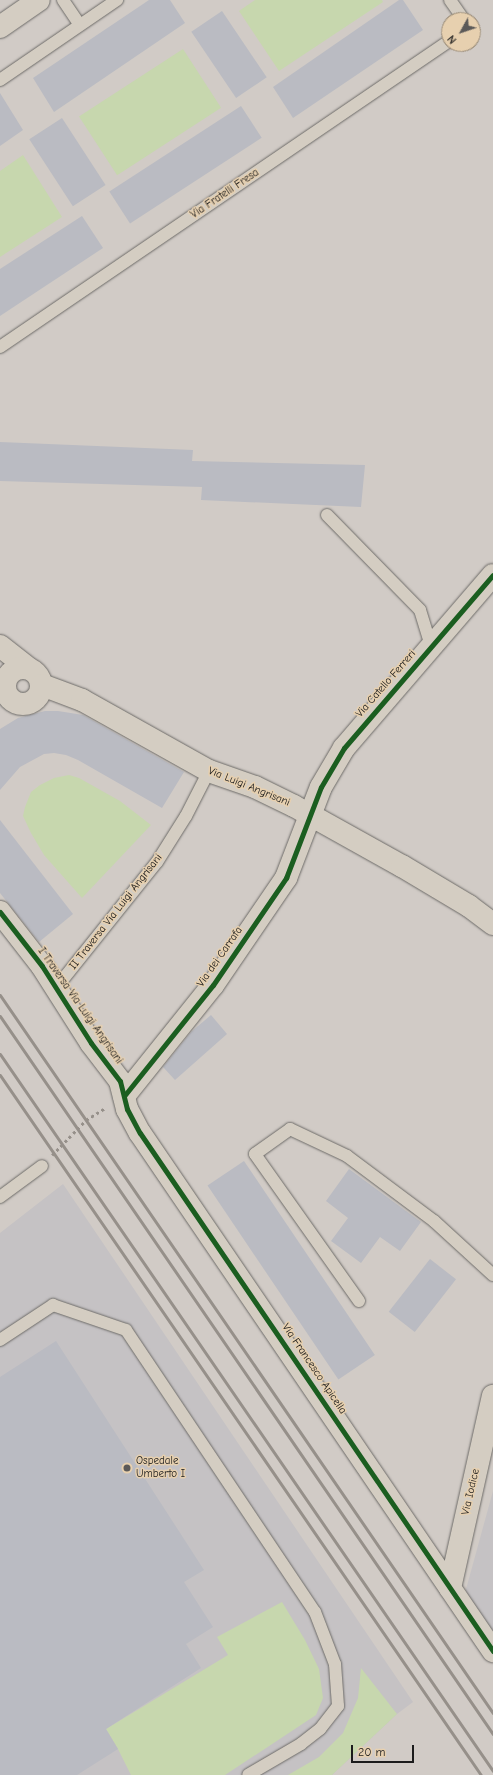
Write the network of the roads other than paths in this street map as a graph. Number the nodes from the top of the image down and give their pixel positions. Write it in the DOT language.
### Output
graph roads {
  1 [pos="39,0"];
  2 [pos="63,0"];
  3 [pos="117,0"];
  4 [pos="450,0"];
  5 [pos="458,12"];
  6 [pos="80,25"];
  7 [pos="0,27"];
  8 [pos="441,46"];
  9 [pos="0,80"];
  10 [pos="0,347"];
  11 [pos="327,515"];
  12 [pos="493,575"];
  13 [pos="0,646"];
  14 [pos="431,647"];
  15 [pos="28,668"];
  16 [pos="3,672"];
  17 [pos="42,685"];
  18 [pos="6,704"];
  19 [pos="208,771"];
  20 [pos="311,816"];
  21 [pos="0,912"];
  22 [pos="493,924"];
  23 [pos="56,988"];
  24 [pos="124,1096"];
  25 [pos="42,1166"];
  26 [pos="0,1197"];
  27 [pos="493,1275"];
  28 [pos="359,1301"];
  29 [pos="0,1340"];
  30 [pos="493,1397"];
  31 [pos="450,1588"];
  32 [pos="493,1651"];
  33 [pos="248,1775"];
  1 -- 7 [label="street"];
  2 -- 6 [label="lane"];
  3 -- 6 [label="lane"];
  4 -- 5 [label="lane"];
  6 -- 9 [label="lane"];
  8 -- 10 [label="lane, Via Fratelli Fresa"];
  11 -- 14 [label="lane"];
  12 -- 14 [label="street, Via Catello Ferreri"];
  13 -- 15 [label="street"];
  14 -- 20 [label="street, Via Catello Ferreri"];
  15 -- 16 [label="street"];
  15 -- 17 [label="street"];
  16 -- 18 [label="street"];
  17 -- 18 [label="street"];
  17 -- 19 [label="street, Via Luigi Angrisani"];
  19 -- 20 [label="street, Via Luigi Angrisani"];
  19 -- 23 [label="lane, II Traversa Via Luigi Angrisani"];
  20 -- 22 [label="street, Via Luigi Angrisani"];
  20 -- 24 [label="street, Via dei Carrafa"];
  21 -- 23 [label="street, I Traversa Via Luigi Angrisani"];
  23 -- 24 [label="street, I Traversa Via Luigi Angrisani"];
  24 -- 31 [label="street, Via Francesco Apicella"];
  25 -- 26 [label="lane"];
  27 -- 28 [label="lane"];
  29 -- 33 [label="lane"];
  30 -- 31 [label="street, Via Iodice"];
  31 -- 32 [label="street, Via Francesco Apicella"];
}
